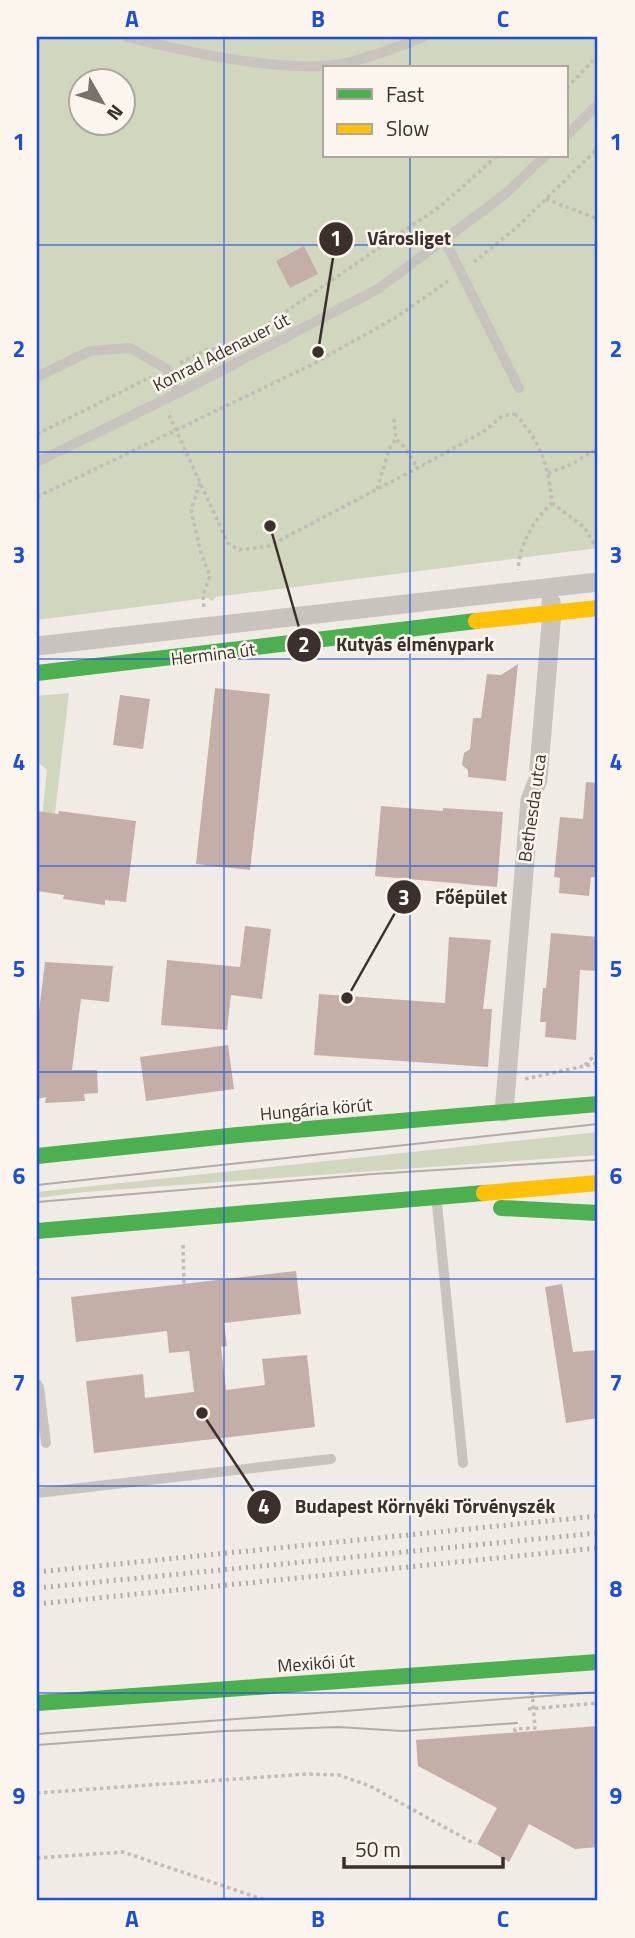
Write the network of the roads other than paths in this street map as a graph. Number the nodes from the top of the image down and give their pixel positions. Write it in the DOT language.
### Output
graph roads {
  1 [pos="127,37"];
  2 [pos="423,37"];
  3 [pos="598,104"];
  4 [pos="568,134"];
  5 [pos="543,158"];
  6 [pos="445,241"];
  7 [pos="37,377"];
  8 [pos="519,387"];
  9 [pos="178,393"];
  10 [pos="37,462"];
  11 [pos="598,582"];
  12 [pos="550,587"];
  13 [pos="598,607"];
  14 [pos="552,612"];
  15 [pos="37,646"];
  16 [pos="37,673"];
  17 [pos="598,1086"];
  18 [pos="598,1104"];
  19 [pos="524,1111"];
  20 [pos="504,1112"];
  21 [pos="37,1156"];
  22 [pos="598,1183"];
  23 [pos="384,1202"];
  24 [pos="437,1204"];
  25 [pos="598,1213"];
  26 [pos="37,1231"];
  27 [pos="37,1384"];
  28 [pos="46,1443"];
  29 [pos="331,1459"];
  30 [pos="463,1463"];
  31 [pos="37,1493"];
  32 [pos="598,1662"];
  33 [pos="37,1703"];
  1 -- 2 [label="lane"];
  3 -- 4 [label="lane"];
  5 -- 6 [label="lane, Konrad Adenauer út"];
  6 -- 8 [label="lane"];
  6 -- 9 [label="lane, Konrad Adenauer út"];
  7 -- 9 [label="lane"];
  9 -- 10 [label="lane, Konrad Adenauer út"];
  11 -- 12 [label="street, Hermina út"];
  12 -- 14 [label="street, Bethesda utca"];
  12 -- 15 [label="street, Hermina út"];
  13 -- 14 [label="main road, Hermina út"];
  14 -- 16 [label="main road, Hermina út"];
  14 -- 20 [label="street, Bethesda utca"];
  17 -- 19 [label="main road"];
  18 -- 19 [label="main road, Hungária körút"];
  19 -- 20 [label="main road, Hungária körút"];
  20 -- 21 [label="main road, Hungária körút"];
  22 -- 23 [label="main road"];
  23 -- 24 [label="main road"];
  23 -- 26 [label="main road"];
  24 -- 25 [label="main road"];
  24 -- 30 [label="lane"];
  27 -- 28 [label="lane"];
  29 -- 31 [label="lane"];
  32 -- 33 [label="main road, Mexikói út"];
}
